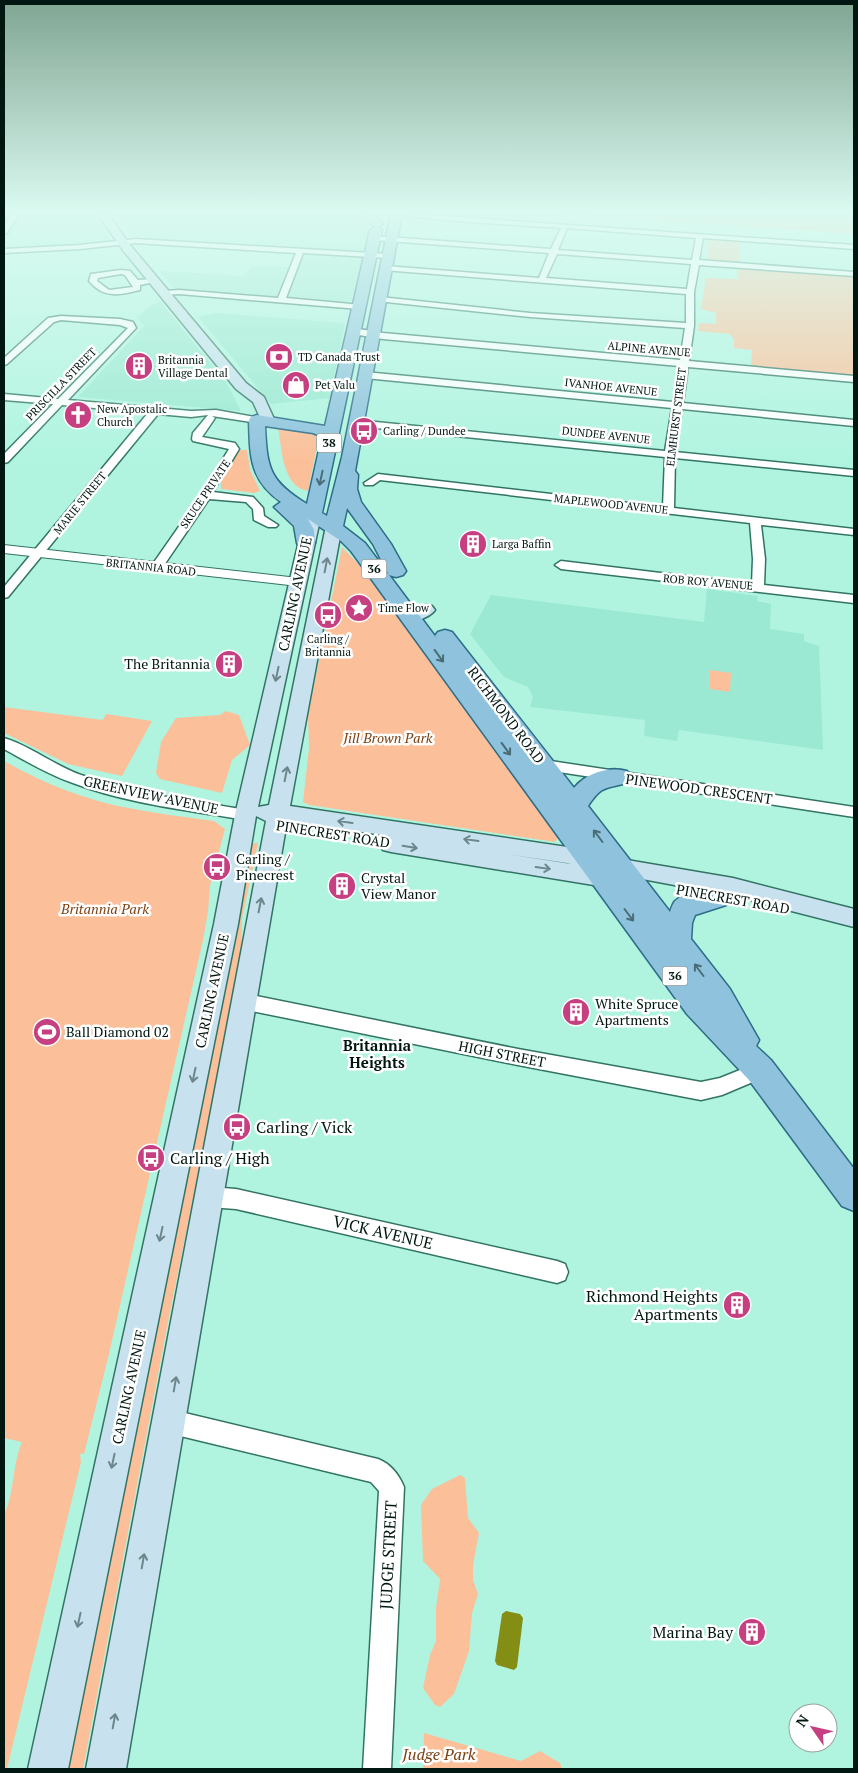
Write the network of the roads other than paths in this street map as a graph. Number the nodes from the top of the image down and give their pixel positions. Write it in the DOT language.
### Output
graph roads {
  1 [pos="167,296"];
  2 [pos="221,296"];
  3 [pos="283,296"];
  4 [pos="361,296"];
  5 [pos="381,296"];
  6 [pos="690,296"];
  7 [pos="380,300"];
  8 [pos="281,301"];
  9 [pos="359,307"];
  10 [pos="690,326"];
  11 [pos="353,331"];
  12 [pos="372,334"];
  13 [pos="4,362"];
  14 [pos="683,363"];
  15 [pos="365,375"];
  16 [pos="854,379"];
  17 [pos="4,397"];
  18 [pos="60,402"];
  19 [pos="677,406"];
  20 [pos="155,411"];
  21 [pos="335,413"];
  22 [pos="191,414"];
  23 [pos="210,418"];
  24 [pos="262,421"];
  25 [pos="356,423"];
  26 [pos="854,423"];
  27 [pos="305,426"];
  28 [pos="329,440"];
  29 [pos="670,454"];
  30 [pos="350,457"];
  31 [pos="4,460"];
  32 [pos="854,472"];
  33 [pos="369,484"];
  34 [pos="270,485"];
  35 [pos="206,495"];
  36 [pos="314,510"];
  37 [pos="668,510"];
  38 [pos="335,521"];
  39 [pos="755,521"];
  40 [pos="272,525"];
  41 [pos="854,532"];
  42 [pos="306,543"];
  43 [pos="4,550"];
  44 [pos="39,554"];
  45 [pos="561,565"];
  46 [pos="156,568"];
  47 [pos="396,571"];
  48 [pos="298,582"];
  49 [pos="758,586"];
  50 [pos="4,594"];
  51 [pos="854,599"];
  52 [pos="418,614"];
  53 [pos="4,743"];
  54 [pos="544,765"];
  55 [pos="619,777"];
  56 [pos="575,806"];
  57 [pos="854,812"];
  58 [pos="246,815"];
  59 [pos="277,819"];
  60 [pos="610,871"];
  61 [pos="717,898"];
  62 [pos="854,918"];
  63 [pos="678,942"];
  64 [pos="242,1001"];
  65 [pos="760,1070"];
  66 [pos="854,1195"];
  67 [pos="209,1197"];
  68 [pos="557,1272"];
  69 [pos="168,1421"];
  70 [pos="48,1769"];
  71 [pos="106,1769"];
  72 [pos="377,1769"];
  1 -- 24 [label="main road, RICHMOND ROAD / 36"];
  2 -- 8 [label="street"];
  3 -- 8 [label="street"];
  4 -- 9 [label="main road, CARLING AVENUE / 38"];
  5 -- 7 [label="main road, CARLING AVENUE / 38"];
  6 -- 10 [label="street, ELMHURST STREET"];
  7 -- 10 [label="street"];
  7 -- 12 [label="main road, CARLING AVENUE / 38"];
  8 -- 9 [label="street"];
  9 -- 11 [label="main road, CARLING AVENUE / 38"];
  10 -- 14 [label="street, ELMHURST STREET"];
  11 -- 12 [label="street, ALPINE AVENUE"];
  11 -- 21 [label="main road, CARLING AVENUE / 38"];
  12 -- 14 [label="street, ALPINE AVENUE"];
  12 -- 15 [label="main road, CARLING AVENUE / 38"];
  13 -- 18 [label="street, PRISCILLA STREET"];
  14 -- 16 [label="street, ALPINE AVENUE"];
  14 -- 19 [label="street, ELMHURST STREET"];
  15 -- 19 [label="street, IVANHOE AVENUE"];
  15 -- 25 [label="main road, CARLING AVENUE / 38"];
  17 -- 18 [label="street"];
  18 -- 20 [label="street"];
  18 -- 31 [label="street, PRISCILLA STREET"];
  19 -- 26 [label="street, IVANHOE AVENUE"];
  19 -- 29 [label="street, ELMHURST STREET"];
  20 -- 22 [label="street"];
  20 -- 44 [label="street, MARIE STREET"];
  21 -- 27 [label="main road"];
  21 -- 28 [label="main road, CARLING AVENUE / 38"];
  22 -- 23 [label="street"];
  22 -- 24 [label="street"];
  23 -- 24 [label="street"];
  23 -- 35 [label="street, SKUCE PRIVATE"];
  24 -- 27 [label="main road"];
  24 -- 34 [label="main road, RICHMOND ROAD / 36"];
  24 -- 36 [label="main road, RICHMOND ROAD / 36"];
  25 -- 29 [label="street, DUNDEE AVENUE"];
  25 -- 30 [label="main road, CARLING AVENUE / 38"];
  27 -- 28 [label="main road"];
  28 -- 36 [label="main road, CARLING AVENUE / 38, one-way"];
  29 -- 32 [label="street, DUNDEE AVENUE"];
  29 -- 37 [label="street, ELMHURST STREET"];
  30 -- 38 [label="main road, CARLING AVENUE / 38"];
  30 -- 47 [label="main road"];
  33 -- 37 [label="street, MAPLEWOOD AVENUE"];
  34 -- 36 [label="main road, RICHMOND ROAD / 36"];
  34 -- 42 [label="main road"];
  35 -- 40 [label="street"];
  35 -- 46 [label="street, SKUCE PRIVATE"];
  36 -- 38 [label="main road, RICHMOND ROAD / 36"];
  36 -- 42 [label="main road, CARLING AVENUE / 38"];
  37 -- 39 [label="street, MAPLEWOOD AVENUE"];
  38 -- 47 [label="main road, RICHMOND ROAD / 36"];
  38 -- 52 [label="main road, RICHMOND ROAD / 36"];
  59 -- 38 [label="main road, CARLING AVENUE / 38, one-way"];
  39 -- 41 [label="street, MAPLEWOOD AVENUE"];
  39 -- 49 [label="street"];
  42 -- 48 [label="main road, CARLING AVENUE / 38"];
  43 -- 44 [label="street, BRITANNIA ROAD"];
  44 -- 46 [label="street, BRITANNIA ROAD"];
  44 -- 50 [label="street, MARIE STREET"];
  45 -- 49 [label="street, ROB ROY AVENUE"];
  46 -- 48 [label="street, BRITANNIA ROAD"];
  47 -- 52 [label="main road, RICHMOND ROAD / 36"];
  48 -- 58 [label="main road, CARLING AVENUE / 38, one-way"];
  49 -- 51 [label="street, ROB ROY AVENUE"];
  52 -- 54 [label="main road, RICHMOND ROAD / 36"];
  52 -- 60 [label="main road, RICHMOND ROAD / 36, one-way"];
  53 -- 58 [label="street, GREENVIEW AVENUE"];
  54 -- 55 [label="street, PINEWOOD CRESCENT"];
  54 -- 56 [label="main road, RICHMOND ROAD / 36"];
  55 -- 56 [label="main road"];
  55 -- 57 [label="street, PINEWOOD CRESCENT"];
  60 -- 56 [label="main road, RICHMOND ROAD / 36, one-way"];
  58 -- 59 [label="main road, PINECREST ROAD"];
  58 -- 70 [label="main road, CARLING AVENUE / 38, one-way"];
  59 -- 60 [label="main road, PINECREST ROAD"];
  64 -- 59 [label="main road, CARLING AVENUE / 38, one-way"];
  60 -- 61 [label="main road, PINECREST ROAD"];
  60 -- 62 [label="main road, PINECREST ROAD"];
  60 -- 63 [label="main road, RICHMOND ROAD / 36"];
  60 -- 65 [label="main road, RICHMOND ROAD / 36, one-way"];
  61 -- 62 [label="main road, PINECREST ROAD"];
  61 -- 63 [label="main road"];
  65 -- 63 [label="main road, RICHMOND ROAD / 36, one-way"];
  64 -- 65 [label="street, HIGH STREET"];
  64 -- 67 [label="main road, CARLING AVENUE / 38"];
  65 -- 66 [label="main road, RICHMOND ROAD / 36"];
  67 -- 68 [label="street, VICK AVENUE"];
  69 -- 67 [label="main road, CARLING AVENUE / 38, one-way"];
  71 -- 69 [label="main road, CARLING AVENUE / 38, one-way"];
  69 -- 72 [label="street, JUDGE STREET"];
}
